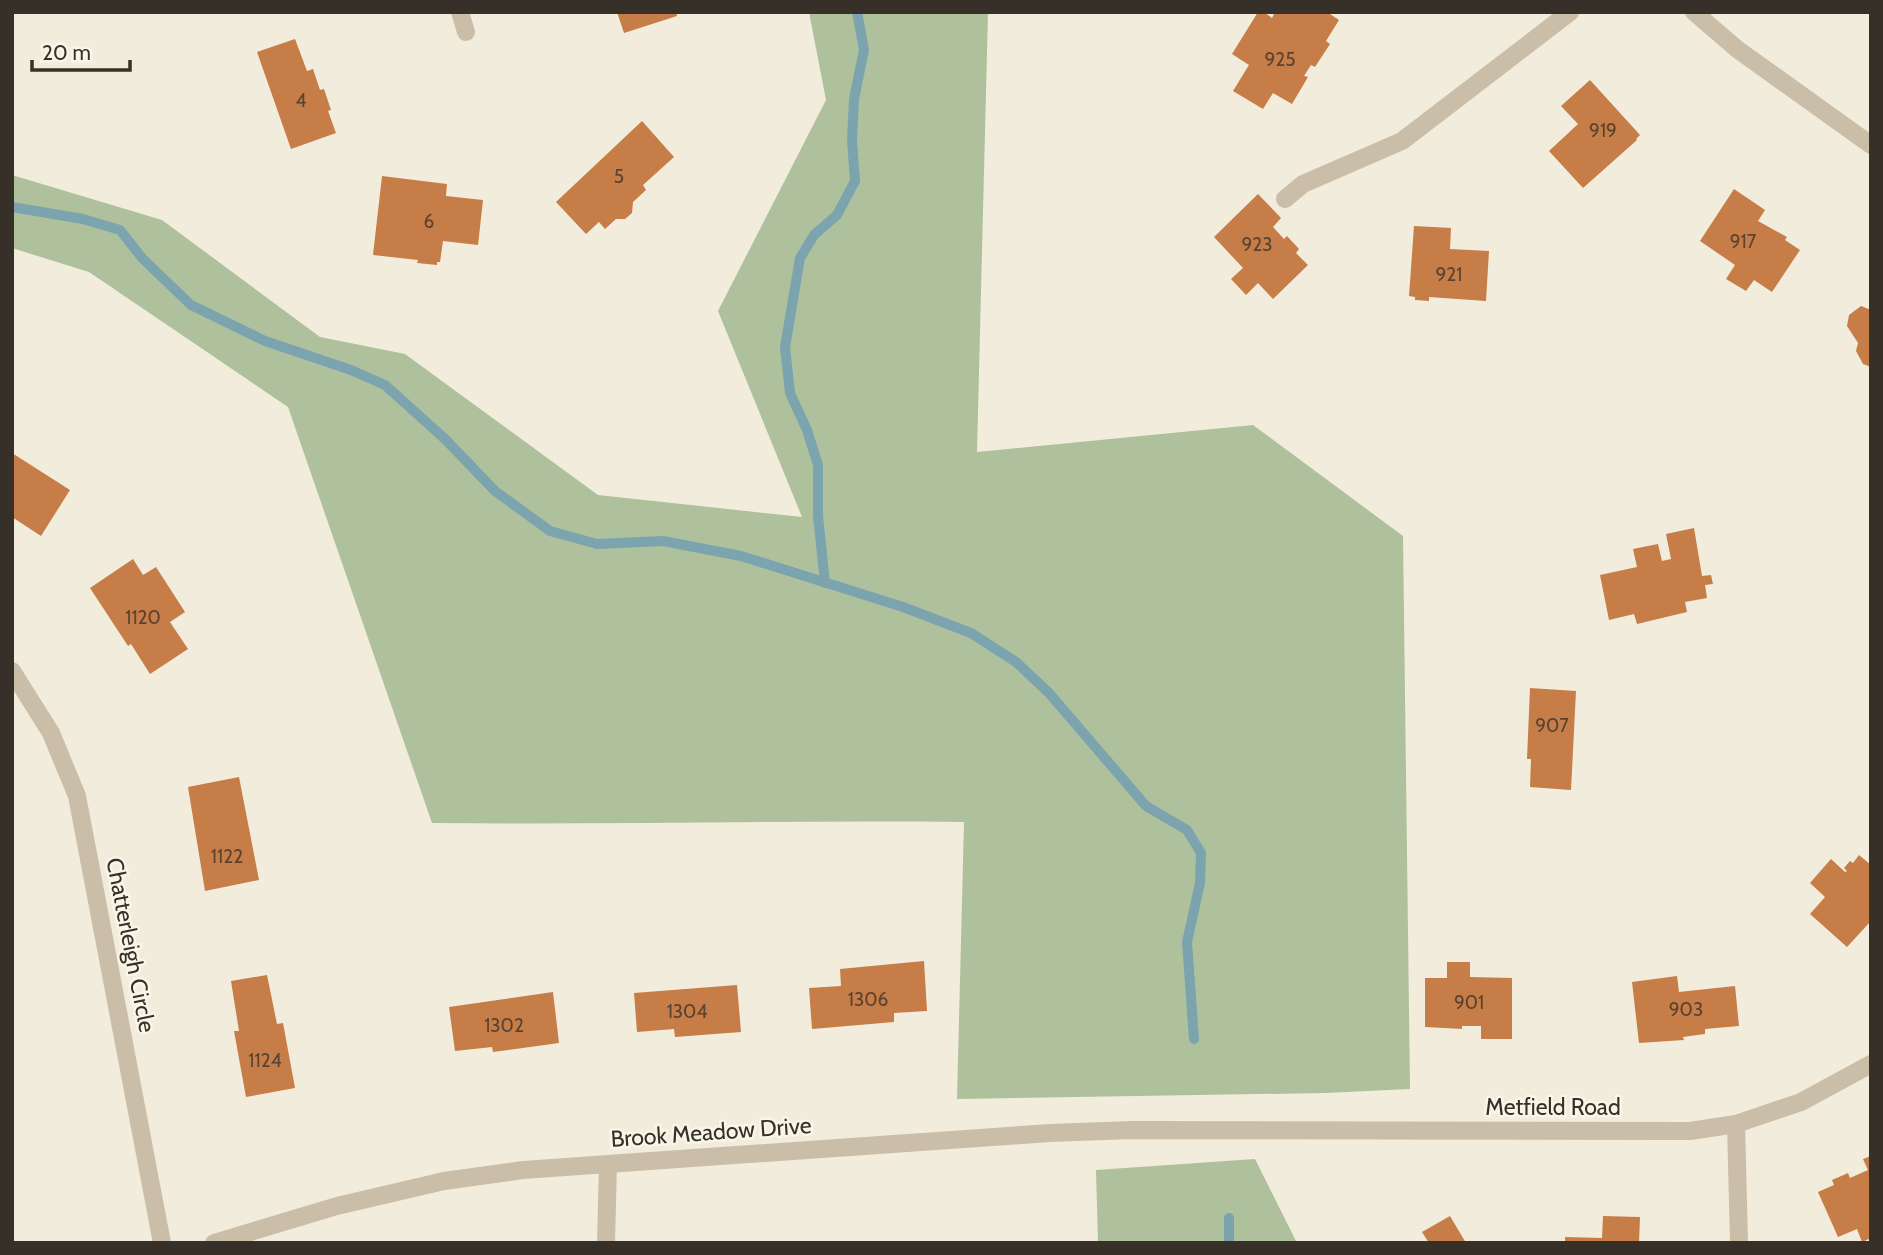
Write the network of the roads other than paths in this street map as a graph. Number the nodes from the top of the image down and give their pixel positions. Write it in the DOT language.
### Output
graph roads {
  1 [pos="460,12"];
  2 [pos="1570,12"];
  3 [pos="1694,12"];
  4 [pos="466,32"];
  5 [pos="1871,145"];
  6 [pos="1285,199"];
  7 [pos="12,671"];
  8 [pos="1871,1064"];
  9 [pos="1737,1125"];
  10 [pos="1220,1131"];
  11 [pos="608,1164"];
  12 [pos="162,1243"];
  13 [pos="214,1243"];
  14 [pos="606,1243"];
  15 [pos="1739,1243"];
  1 -- 4 [label="street"];
  2 -- 6 [label="street"];
  3 -- 5 [label="street"];
  7 -- 12 [label="street, Chatterleigh Circle"];
  8 -- 9 [label="street, Metfield Road"];
  9 -- 10 [label="street, Metfield Road"];
  9 -- 15 [label="street"];
  10 -- 11 [label="street, Brook Meadow Drive"];
  11 -- 13 [label="street, Brook Meadow Drive"];
  11 -- 14 [label="street"];
}
